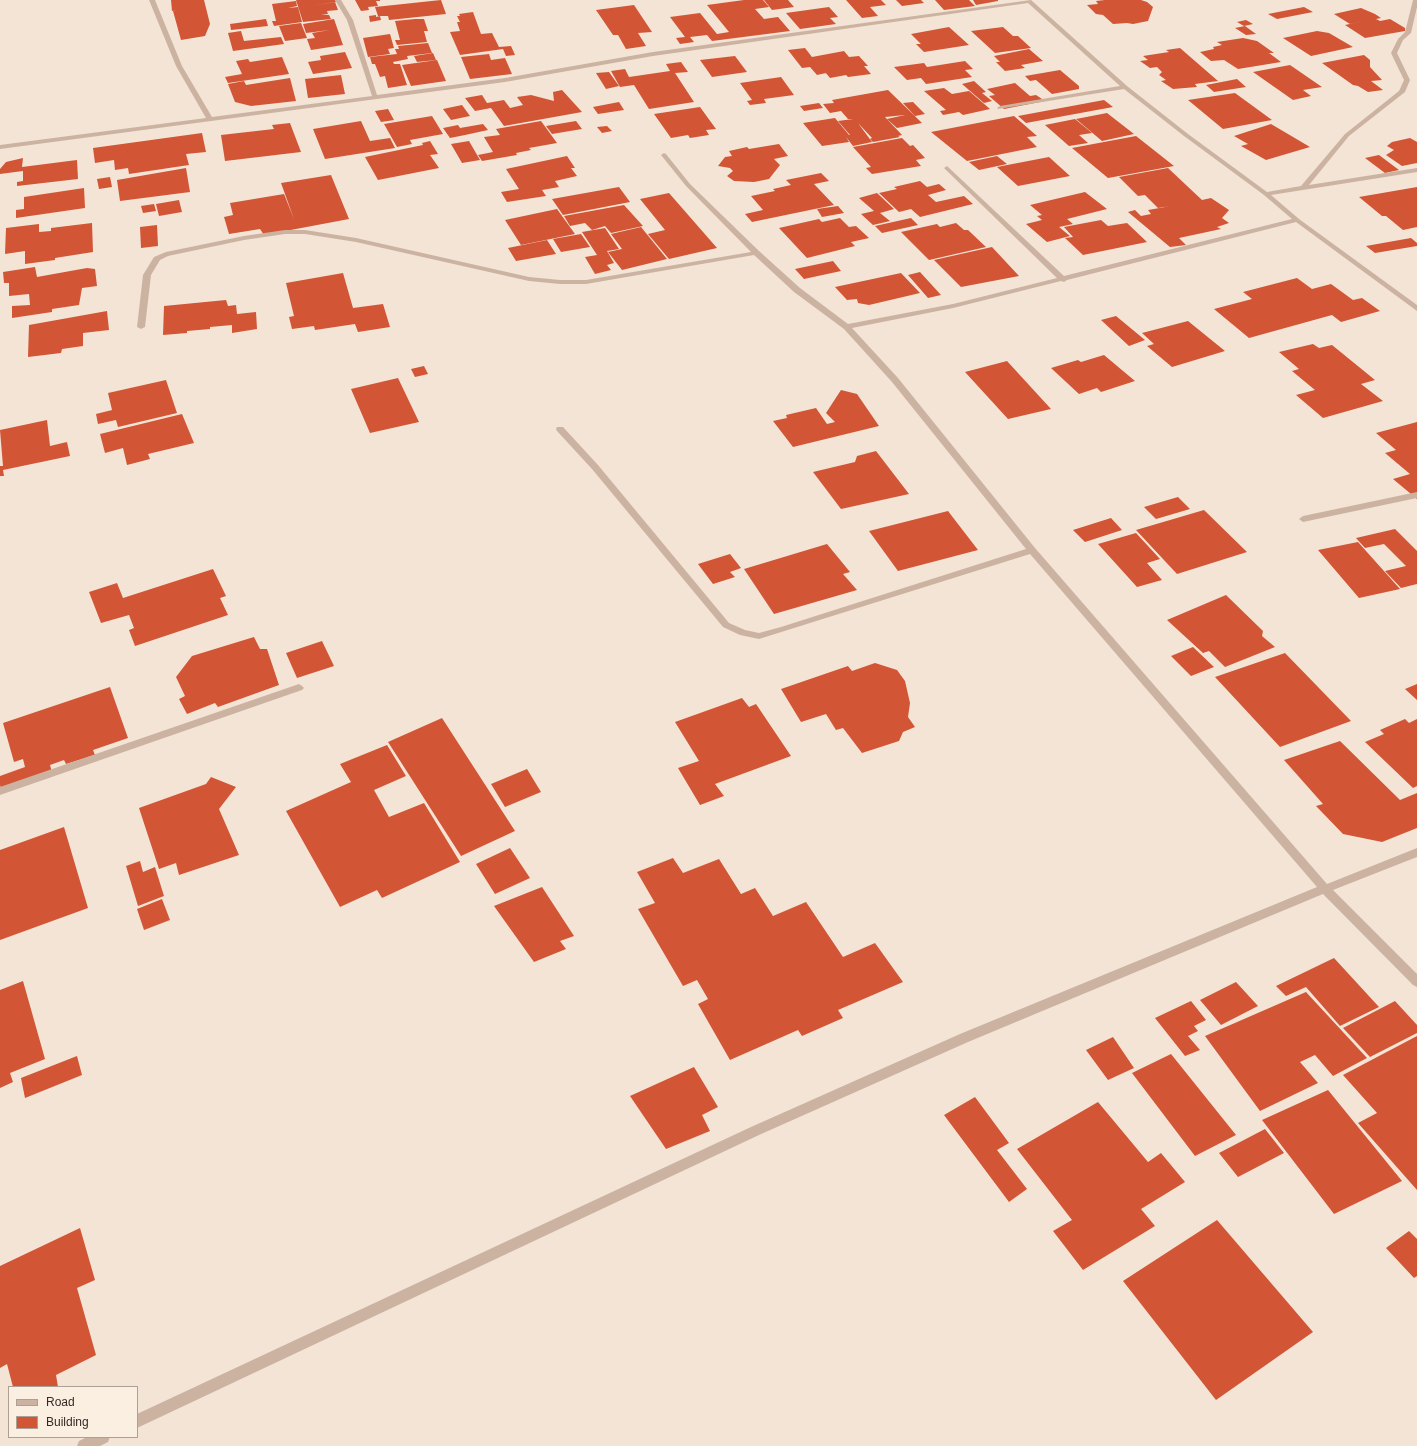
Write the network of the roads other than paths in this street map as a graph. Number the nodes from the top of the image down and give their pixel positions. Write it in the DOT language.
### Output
graph roads {
  1 [pos="152,0"];
  2 [pos="338,0"];
  3 [pos="1416,0"];
  4 [pos="1028,1"];
  5 [pos="1408,33"];
  6 [pos="1417,33"];
  7 [pos="1125,86"];
  8 [pos="375,97"];
  9 [pos="1000,108"];
  10 [pos="210,118"];
  11 [pos="0,147"];
  12 [pos="664,155"];
  13 [pos="947,168"];
  14 [pos="1417,170"];
  15 [pos="1303,188"];
  16 [pos="1266,194"];
  17 [pos="1297,220"];
  18 [pos="756,253"];
  19 [pos="1064,280"];
  20 [pos="1417,309"];
  21 [pos="141,327"];
  22 [pos="847,327"];
  23 [pos="560,430"];
  24 [pos="1417,495"];
  25 [pos="1304,519"];
  26 [pos="1032,550"];
  27 [pos="300,688"];
  28 [pos="0,791"];
  29 [pos="1417,852"];
  30 [pos="1325,889"];
  31 [pos="1417,982"];
  32 [pos="138,1421"];
  33 [pos="101,1438"];
  34 [pos="84,1446"];
  1 -- 10 [label="street"];
  2 -- 8 [label="street"];
  3 -- 5 [label="street"];
  4 -- 7 [label="street"];
  4 -- 8 [label="street"];
  5 -- 6 [label="street"];
  5 -- 15 [label="street"];
  7 -- 9 [label="street"];
  7 -- 16 [label="street"];
  8 -- 10 [label="street"];
  10 -- 11 [label="street"];
  12 -- 18 [label="street"];
  13 -- 19 [label="street"];
  14 -- 15 [label="street"];
  15 -- 16 [label="street"];
  16 -- 17 [label="street"];
  17 -- 19 [label="street"];
  17 -- 20 [label="street"];
  18 -- 21 [label="street"];
  18 -- 22 [label="street"];
  19 -- 22 [label="street"];
  22 -- 26 [label="street"];
  23 -- 26 [label="street"];
  24 -- 25 [label="street"];
  26 -- 30 [label="street"];
  27 -- 28 [label="street"];
  29 -- 30 [label="street"];
  30 -- 31 [label="street"];
  30 -- 32 [label="street"];
  33 -- 34 [label="street"];
}
